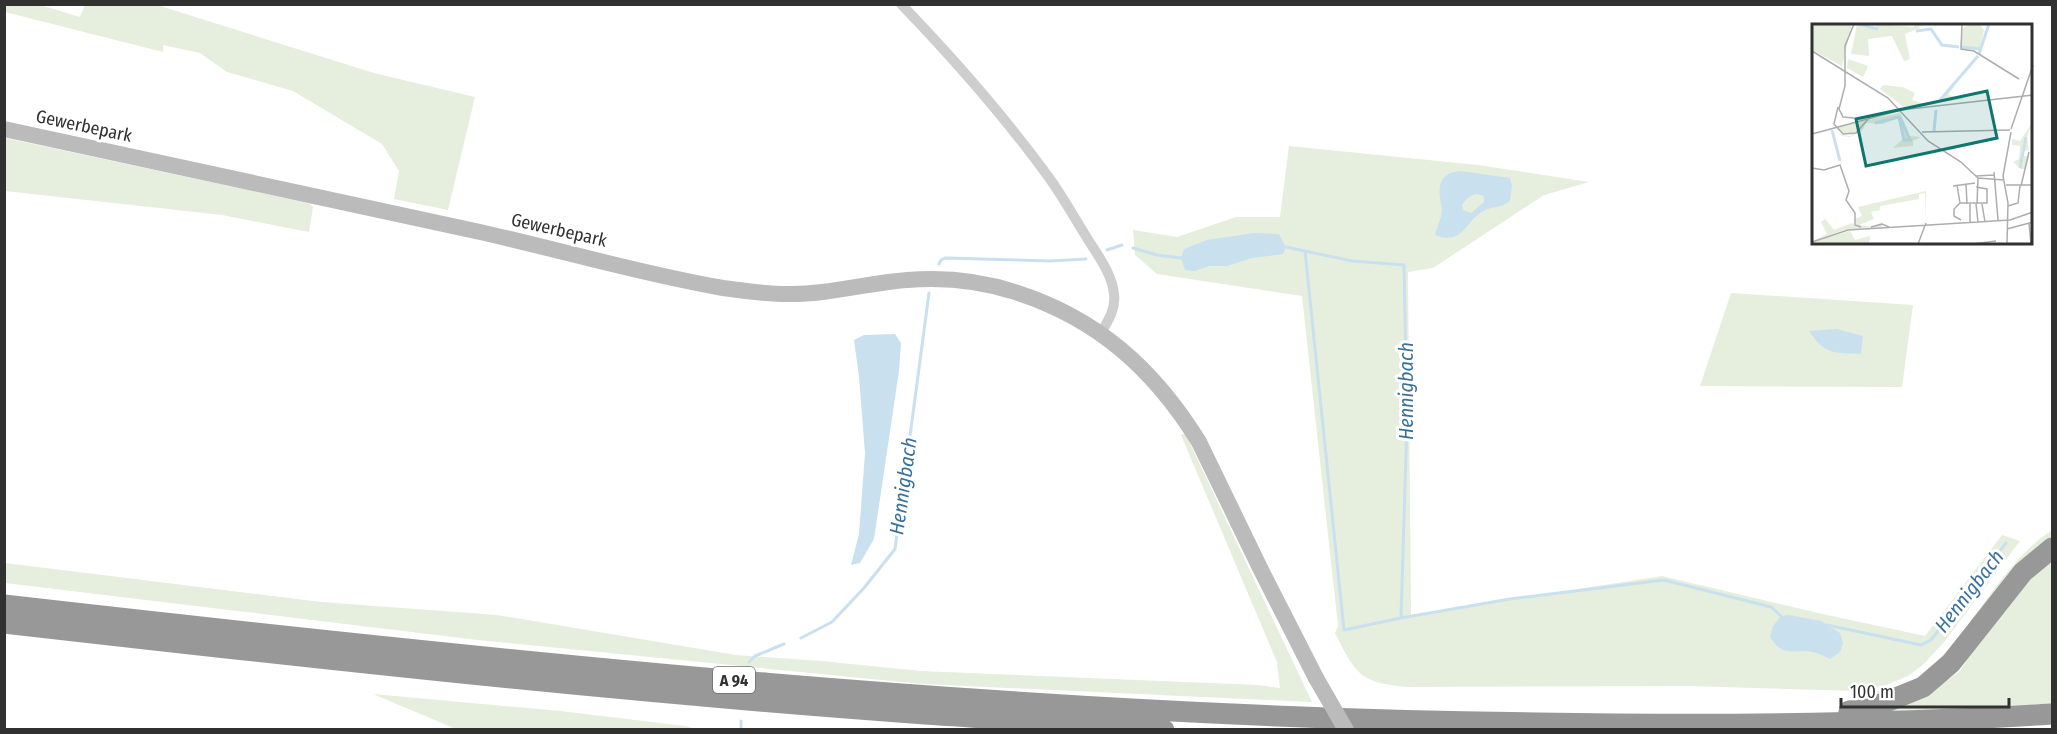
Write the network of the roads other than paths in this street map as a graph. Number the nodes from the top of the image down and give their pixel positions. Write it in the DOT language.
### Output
graph roads {
  1 [pos="900,4"];
  2 [pos="4,129"];
  3 [pos="1101,333"];
  4 [pos="2052,548"];
  5 [pos="4,604"];
  6 [pos="4,623"];
  7 [pos="2052,714"];
  8 [pos="1801,724"];
  9 [pos="1164,729"];
  10 [pos="1346,729"];
  1 -- 3 [label="street"];
  2 -- 3 [label="street, Gewerbepark"];
  3 -- 10 [label="street, Gewerbepark, bridge"];
  4 -- 8 [label="highway"];
  5 -- 8 [label="highway, A 94"];
  6 -- 9 [label="highway, A 94"];
  7 -- 8 [label="highway, A 94"];
}
